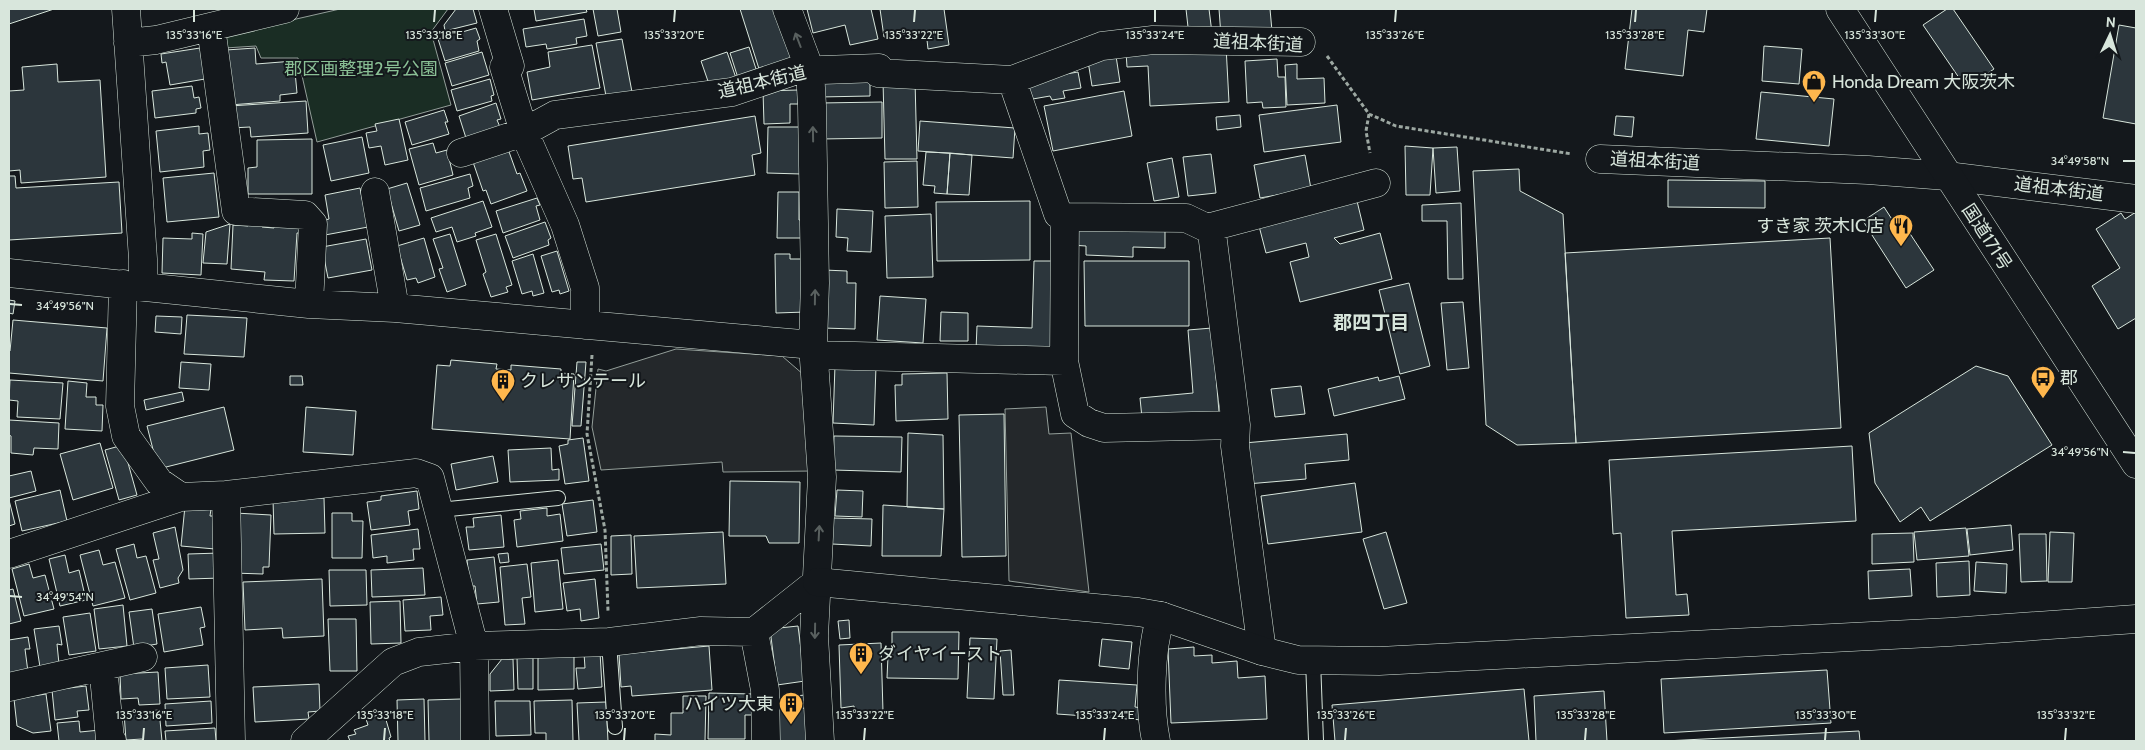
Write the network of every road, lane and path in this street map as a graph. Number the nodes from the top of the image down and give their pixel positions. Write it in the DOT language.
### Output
graph roads {
  1 [pos="126,9"];
  2 [pos="285,9"];
  3 [pos="493,9"];
  4 [pos="787,9"];
  5 [pos="1840,9"];
  6 [pos="211,27"];
  7 [pos="1301,42"];
  8 [pos="128,43"];
  9 [pos="810,70"];
  10 [pos="1012,80"];
  11 [pos="1369,114"];
  12 [pos="524,132"];
  13 [pos="462,153"];
  14 [pos="1600,159"];
  15 [pos="1947,176"];
  16 [pos="1376,183"];
  17 [pos="375,192"];
  18 [pos="2136,199"];
  19 [pos="1066,217"];
  20 [pos="1207,228"];
  21 [pos="9,273"];
  22 [pos="133,285"];
  23 [pos="310,304"];
  24 [pos="395,308"];
  25 [pos="590,325"];
  26 [pos="814,350"];
  27 [pos="1064,361"];
  28 [pos="1236,425"];
  29 [pos="2136,464"];
  30 [pos="226,495"];
  31 [pos="181,497"];
  32 [pos="558,498"];
  33 [pos="439,510"];
  34 [pos="9,554"];
  35 [pos="817,582"];
  36 [pos="1161,616"];
  37 [pos="2136,620"];
  38 [pos="754,632"];
  39 [pos="609,642"];
  40 [pos="474,646"];
  41 [pos="1262,651"];
  42 [pos="143,657"];
  43 [pos="1313,660"];
  44 [pos="102,666"];
  45 [pos="9,687"];
  46 [pos="615,727"];
  47 [pos="313,738"];
  48 [pos="112,741"];
  49 [pos="231,741"];
  50 [pos="475,741"];
  51 [pos="766,741"];
  52 [pos="820,741"];
  53 [pos="1156,741"];
  54 [pos="1316,741"];
  1 -- 8 [label="main road"];
  2 -- 6 [label="main road"];
  3 -- 12 [label="main road"];
  9 -- 4 [label="main road, one-way"];
  5 -- 15 [label="main road, 国道171号"];
  6 -- 8 [label="main road"];
  6 -- 23 [label="main road"];
  7 -- 10 [label="main road, 道祖本街道"];
  7 -- 11 [label="path, 道祖本街道"];
  8 -- 22 [label="main road"];
  9 -- 10 [label="main road, 道祖本街道"];
  9 -- 12 [label="main road, 道祖本街道"];
  26 -- 9 [label="main road, one-way"];
  10 -- 19 [label="main road"];
  11 -- 14 [label="path, 道祖本街道"];
  11 -- 16 [label="path"];
  12 -- 13 [label="main road, 道祖本街道"];
  12 -- 25 [label="main road"];
  14 -- 15 [label="main road, 道祖本街道"];
  15 -- 18 [label="main road, 道祖本街道"];
  15 -- 29 [label="main road, 国道171号"];
  16 -- 20 [label="main road"];
  17 -- 24 [label="main road"];
  19 -- 20 [label="main road"];
  19 -- 27 [label="main road"];
  20 -- 28 [label="main road"];
  21 -- 22 [label="main road"];
  22 -- 23 [label="main road"];
  22 -- 31 [label="main road"];
  23 -- 24 [label="main road"];
  24 -- 25 [label="main road"];
  25 -- 26 [label="main road"];
  25 -- 39 [label="path"];
  26 -- 27 [label="main road"];
  35 -- 26 [label="main road, one-way"];
  27 -- 28 [label="main road"];
  28 -- 41 [label="main road"];
  30 -- 31 [label="main road"];
  30 -- 33 [label="main road"];
  30 -- 49 [label="main road"];
  31 -- 34 [label="main road"];
  32 -- 33 [label="lane"];
  33 -- 40 [label="main road"];
  35 -- 36 [label="main road"];
  35 -- 38 [label="main road"];
  35 -- 52 [label="main road, one-way"];
  36 -- 41 [label="main road"];
  36 -- 53 [label="main road"];
  37 -- 43 [label="main road"];
  38 -- 39 [label="main road"];
  38 -- 51 [label="main road"];
  39 -- 40 [label="main road"];
  39 -- 46 [label="lane"];
  40 -- 47 [label="main road"];
  40 -- 50 [label="main road"];
  41 -- 43 [label="main road"];
  42 -- 44 [label="main road"];
  43 -- 54 [label="lane"];
  44 -- 45 [label="main road"];
  44 -- 48 [label="main road"];
}
